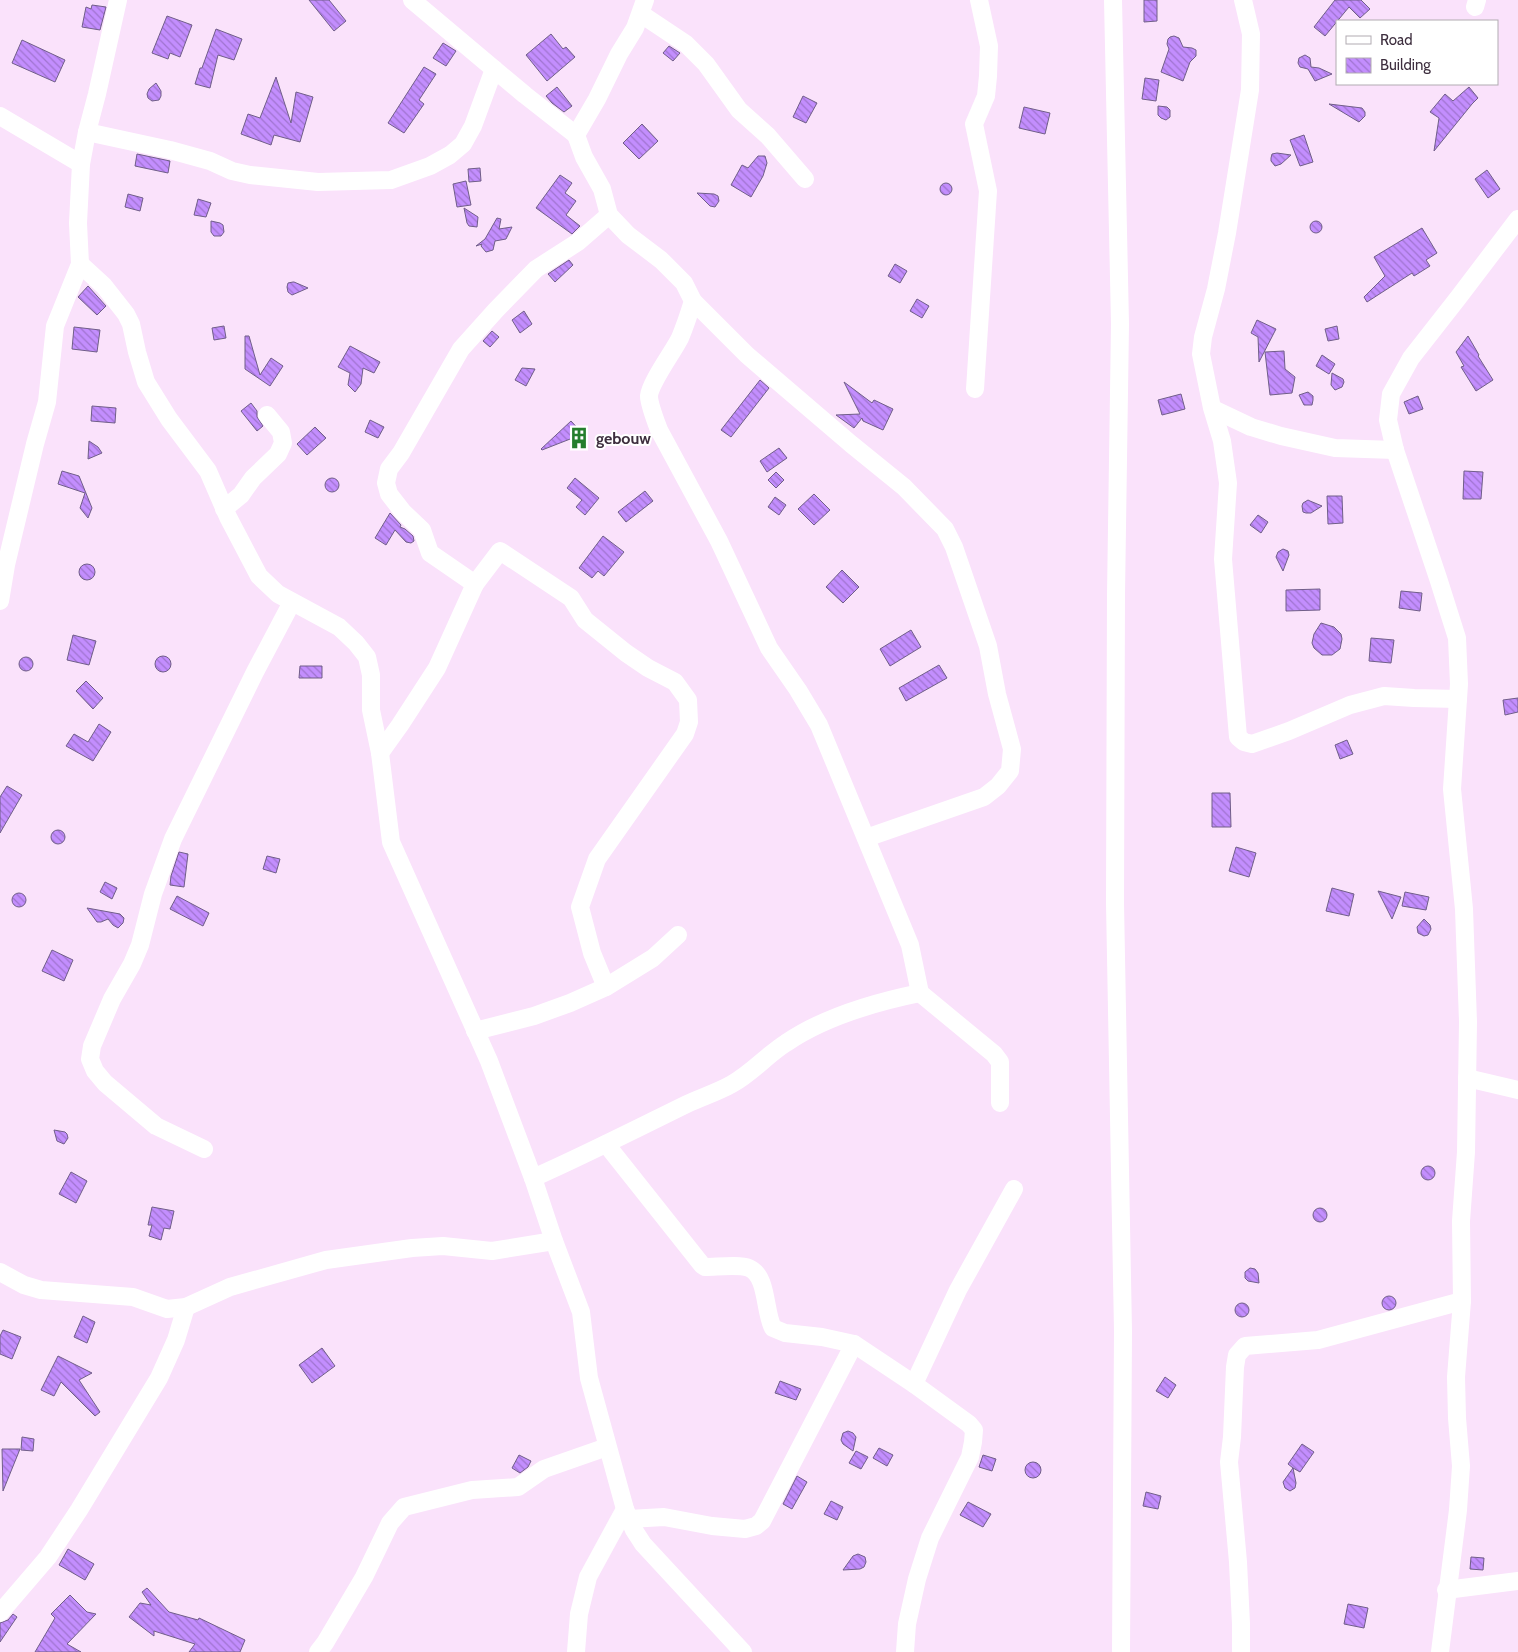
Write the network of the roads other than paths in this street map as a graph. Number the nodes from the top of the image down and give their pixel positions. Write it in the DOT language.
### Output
graph roads {
  1 [pos="118,0"];
  2 [pos="412,0"];
  3 [pos="979,0"];
  4 [pos="1113,0"];
  5 [pos="1243,0"];
  6 [pos="643,7"];
  7 [pos="494,68"];
  8 [pos="0,116"];
  9 [pos="87,132"];
  10 [pos="576,135"];
  11 [pos="81,164"];
  12 [pos="805,180"];
  13 [pos="608,215"];
  14 [pos="1518,219"];
  15 [pos="80,264"];
  16 [pos="693,302"];
  17 [pos="975,389"];
  18 [pos="1213,409"];
  19 [pos="267,415"];
  20 [pos="1395,450"];
  21 [pos="224,510"];
  22 [pos="3,565"];
  23 [pos="475,584"];
  24 [pos="0,601"];
  25 [pos="292,602"];
  26 [pos="1458,699"];
  27 [pos="380,753"];
  28 [pos="866,838"];
  29 [pos="678,935"];
  30 [pos="606,987"];
  31 [pos="920,993"];
  32 [pos="475,1031"];
  33 [pos="1467,1078"];
  34 [pos="1518,1090"];
  35 [pos="1000,1102"];
  36 [pos="606,1144"];
  37 [pos="204,1149"];
  38 [pos="533,1178"];
  39 [pos="1014,1189"];
  40 [pos="554,1241"];
  41 [pos="0,1272"];
  42 [pos="1462,1301"];
  43 [pos="186,1307"];
  44 [pos="854,1344"];
  45 [pos="914,1384"];
  46 [pos="607,1447"];
  47 [pos="627,1514"];
  48 [pos="1518,1581"];
  49 [pos="1446,1590"];
  50 [pos="0,1613"];
  51 [pos="318,1652"];
  52 [pos="576,1652"];
  53 [pos="743,1652"];
  54 [pos="904,1652"];
  55 [pos="1121,1652"];
  56 [pos="1241,1652"];
  57 [pos="1440,1652"];
  1 -- 9 [label="street"];
  2 -- 7 [label="street"];
  3 -- 17 [label="street"];
  4 -- 55 [label="street"];
  5 -- 18 [label="street"];
  6 -- 10 [label="street"];
  6 -- 12 [label="street"];
  7 -- 9 [label="street"];
  7 -- 10 [label="street"];
  8 -- 11 [label="street"];
  9 -- 11 [label="street"];
  10 -- 13 [label="street"];
  11 -- 15 [label="street"];
  13 -- 16 [label="street"];
  13 -- 23 [label="street"];
  14 -- 20 [label="street"];
  15 -- 21 [label="street"];
  15 -- 22 [label="street"];
  16 -- 28 [label="street"];
  16 -- 28 [label="street"];
  18 -- 20 [label="street"];
  18 -- 26 [label="street"];
  19 -- 21 [label="street"];
  20 -- 26 [label="street"];
  21 -- 25 [label="street"];
  22 -- 24 [label="street"];
  23 -- 27 [label="street"];
  23 -- 30 [label="street"];
  25 -- 27 [label="street"];
  25 -- 37 [label="street"];
  26 -- 33 [label="street"];
  27 -- 32 [label="street"];
  28 -- 31 [label="street"];
  29 -- 30 [label="street"];
  30 -- 32 [label="street"];
  31 -- 35 [label="street"];
  31 -- 36 [label="street"];
  32 -- 38 [label="street"];
  33 -- 34 [label="street"];
  33 -- 42 [label="street"];
  36 -- 38 [label="street"];
  36 -- 44 [label="street"];
  38 -- 40 [label="street"];
  39 -- 45 [label="street"];
  40 -- 43 [label="street"];
  40 -- 46 [label="street"];
  41 -- 43 [label="street"];
  42 -- 49 [label="street"];
  42 -- 56 [label="street"];
  43 -- 50 [label="street"];
  44 -- 45 [label="street"];
  44 -- 47 [label="street"];
  45 -- 54 [label="street"];
  46 -- 47 [label="street"];
  46 -- 51 [label="street"];
  47 -- 52 [label="street"];
  47 -- 53 [label="street"];
  48 -- 49 [label="street"];
  49 -- 57 [label="street"];
}
